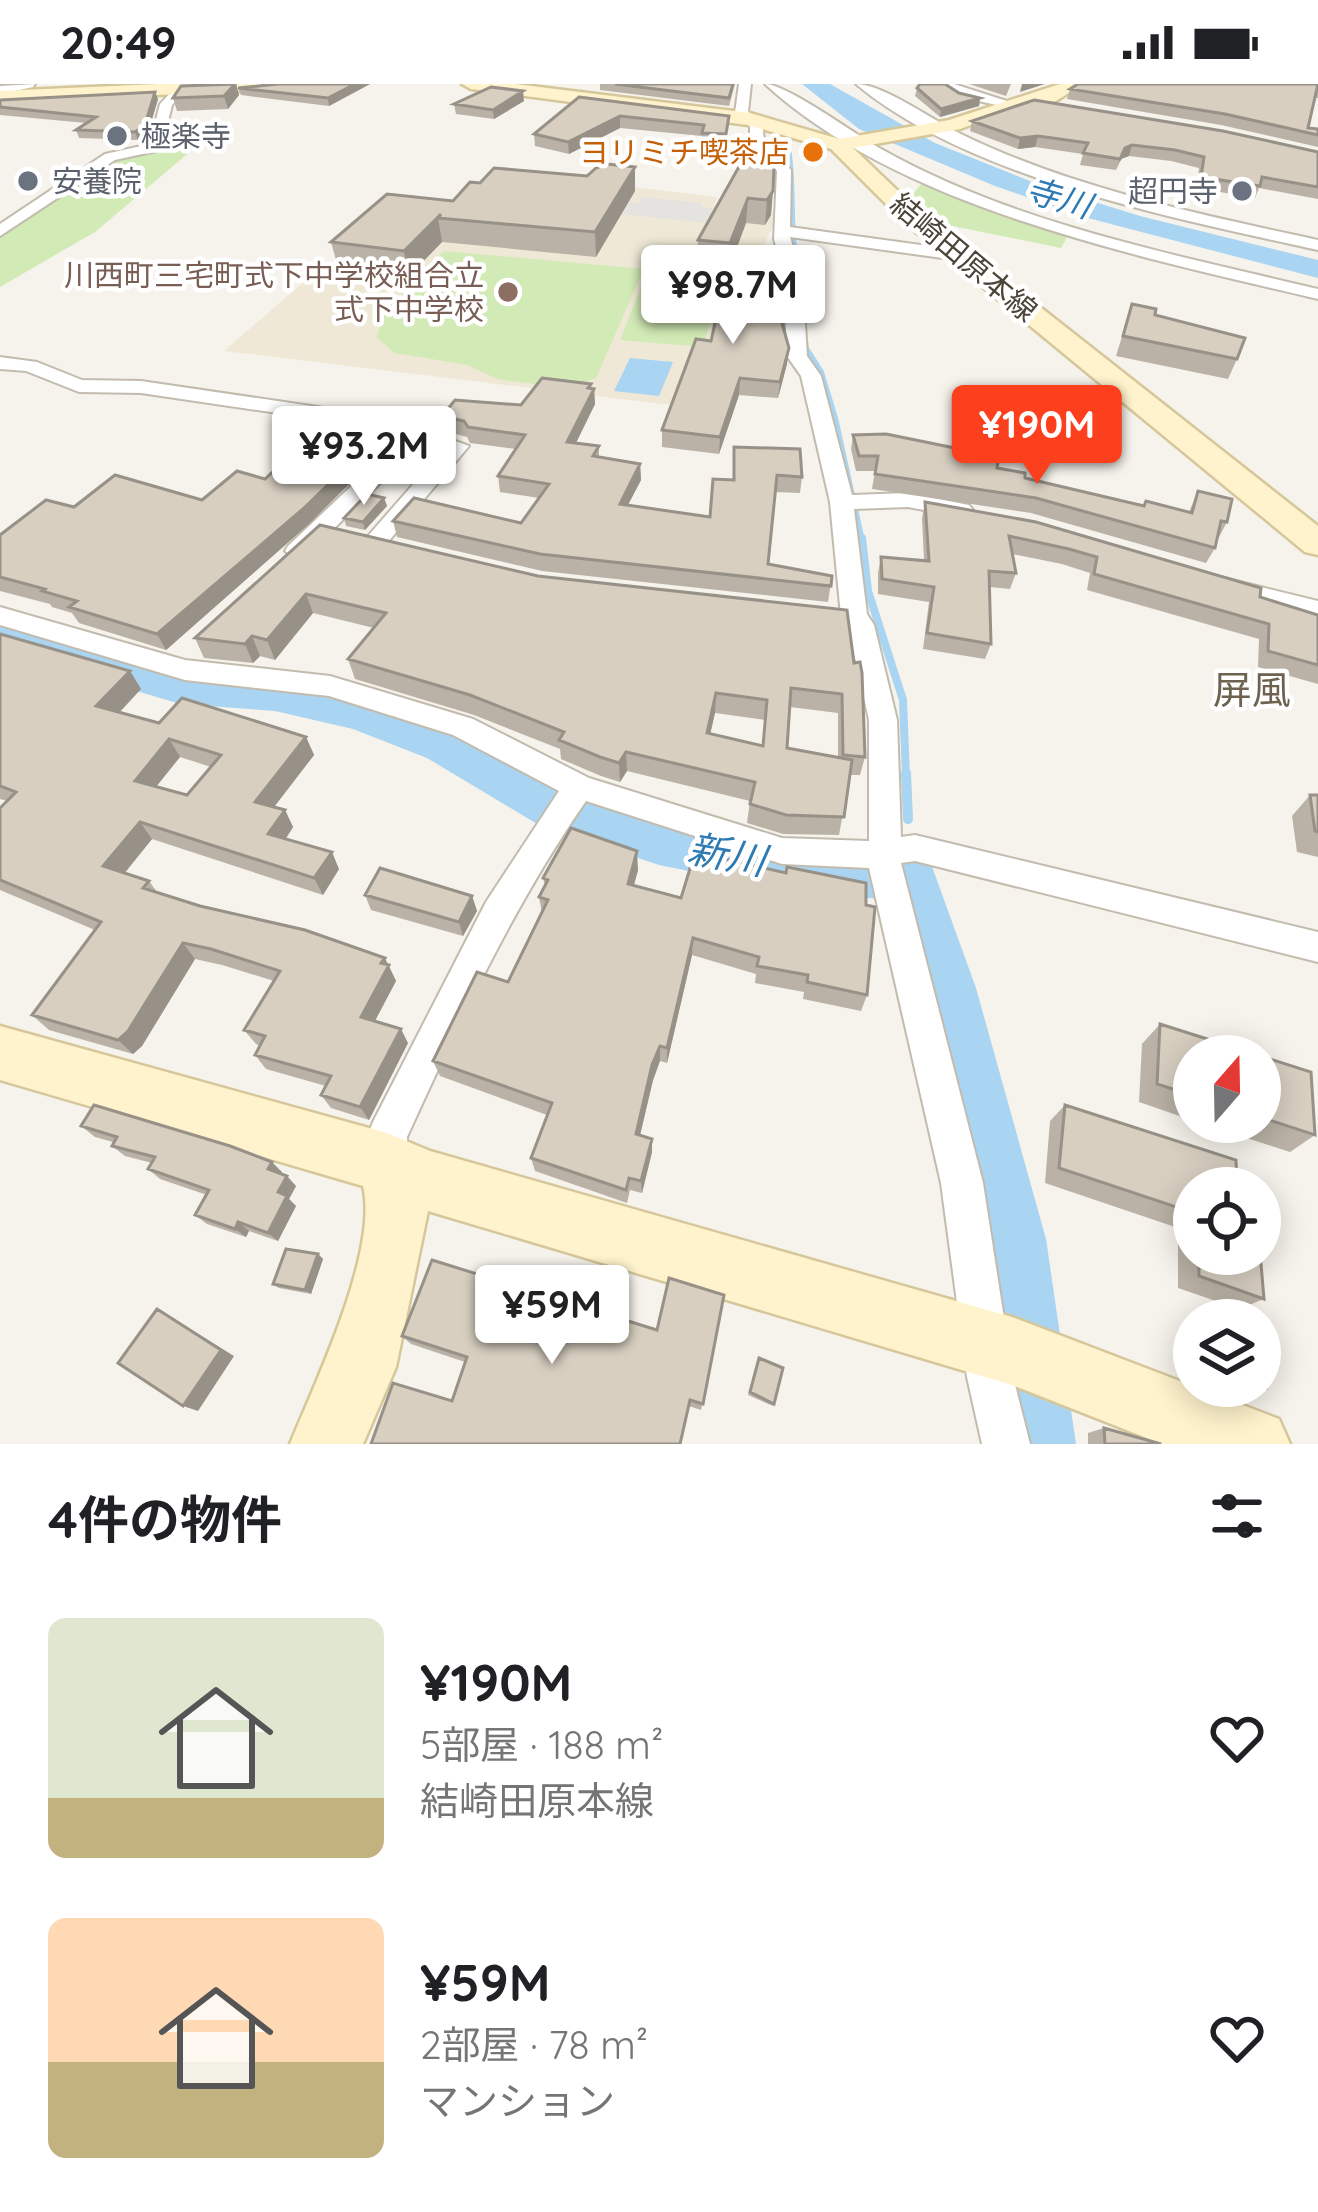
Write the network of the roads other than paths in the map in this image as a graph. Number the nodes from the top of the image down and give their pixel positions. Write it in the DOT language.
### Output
graph roads {
  1 [pos="29,84"];
  2 [pos="276,84"];
  3 [pos="470,84"];
  4 [pos="745,84"];
  5 [pos="771,84"];
  6 [pos="862,84"];
  7 [pos="945,84"];
  8 [pos="1074,84"];
  9 [pos="191,87"];
  10 [pos="0,93"];
  11 [pos="969,95"];
  12 [pos="1018,102"];
  13 [pos="954,106"];
  14 [pos="1063,108"];
  15 [pos="750,119"];
  16 [pos="935,127"];
  17 [pos="851,142"];
  18 [pos="1225,215"];
  19 [pos="0,231"];
  20 [pos="784,231"];
  21 [pos="1285,238"];
  22 [pos="1318,245"];
  23 [pos="957,255"];
  24 [pos="1318,294"];
  25 [pos="0,364"];
  26 [pos="418,435"];
  27 [pos="842,502"];
  28 [pos="977,514"];
  29 [pos="320,532"];
  30 [pos="1317,543"];
  31 [pos="271,573"];
  32 [pos="1198,578"];
  33 [pos="1318,610"];
  34 [pos="0,616"];
  35 [pos="579,787"];
  36 [pos="887,851"];
  37 [pos="1318,947"];
  38 [pos="0,1053"];
  39 [pos="387,1163"];
  40 [pos="1012,1352"];
  41 [pos="326,1444"];
  42 [pos="1006,1444"];
  43 [pos="1254,1444"];
  1 -- 10 [label="street"];
  2 -- 9 [label="main road"];
  3 -- 15 [label="main road"];
  4 -- 15 [label="street"];
  5 -- 17 [label="street"];
  6 -- 16 [label="street"];
  7 -- 11 [label="street"];
  8 -- 12 [label="main road"];
  9 -- 10 [label="main road"];
  9 -- 19 [label="street"];
  11 -- 12 [label="street"];
  11 -- 13 [label="street"];
  12 -- 14 [label="street"];
  12 -- 16 [label="main road"];
  15 -- 17 [label="main road"];
  15 -- 20 [label="street"];
  16 -- 17 [label="main road"];
  16 -- 21 [label="street"];
  17 -- 23 [label="main road, 結崎田原本線"];
  17 -- 24 [label="street"];
  18 -- 21 [label="street"];
  20 -- 23 [label="street"];
  20 -- 27 [label="street"];
  21 -- 22 [label="street"];
  23 -- 30 [label="main road, 結崎田原本線"];
  25 -- 26 [label="street"];
  26 -- 29 [label="street"];
  26 -- 29 [label="street"];
  27 -- 28 [label="street"];
  27 -- 36 [label="street"];
  29 -- 31 [label="street"];
  32 -- 33 [label="street"];
  34 -- 35 [label="street"];
  35 -- 36 [label="street"];
  35 -- 39 [label="street"];
  36 -- 37 [label="street"];
  36 -- 40 [label="street"];
  38 -- 39 [label="main road"];
  39 -- 40 [label="main road"];
  39 -- 41 [label="main road"];
  40 -- 42 [label="street"];
  40 -- 43 [label="main road"];
}
